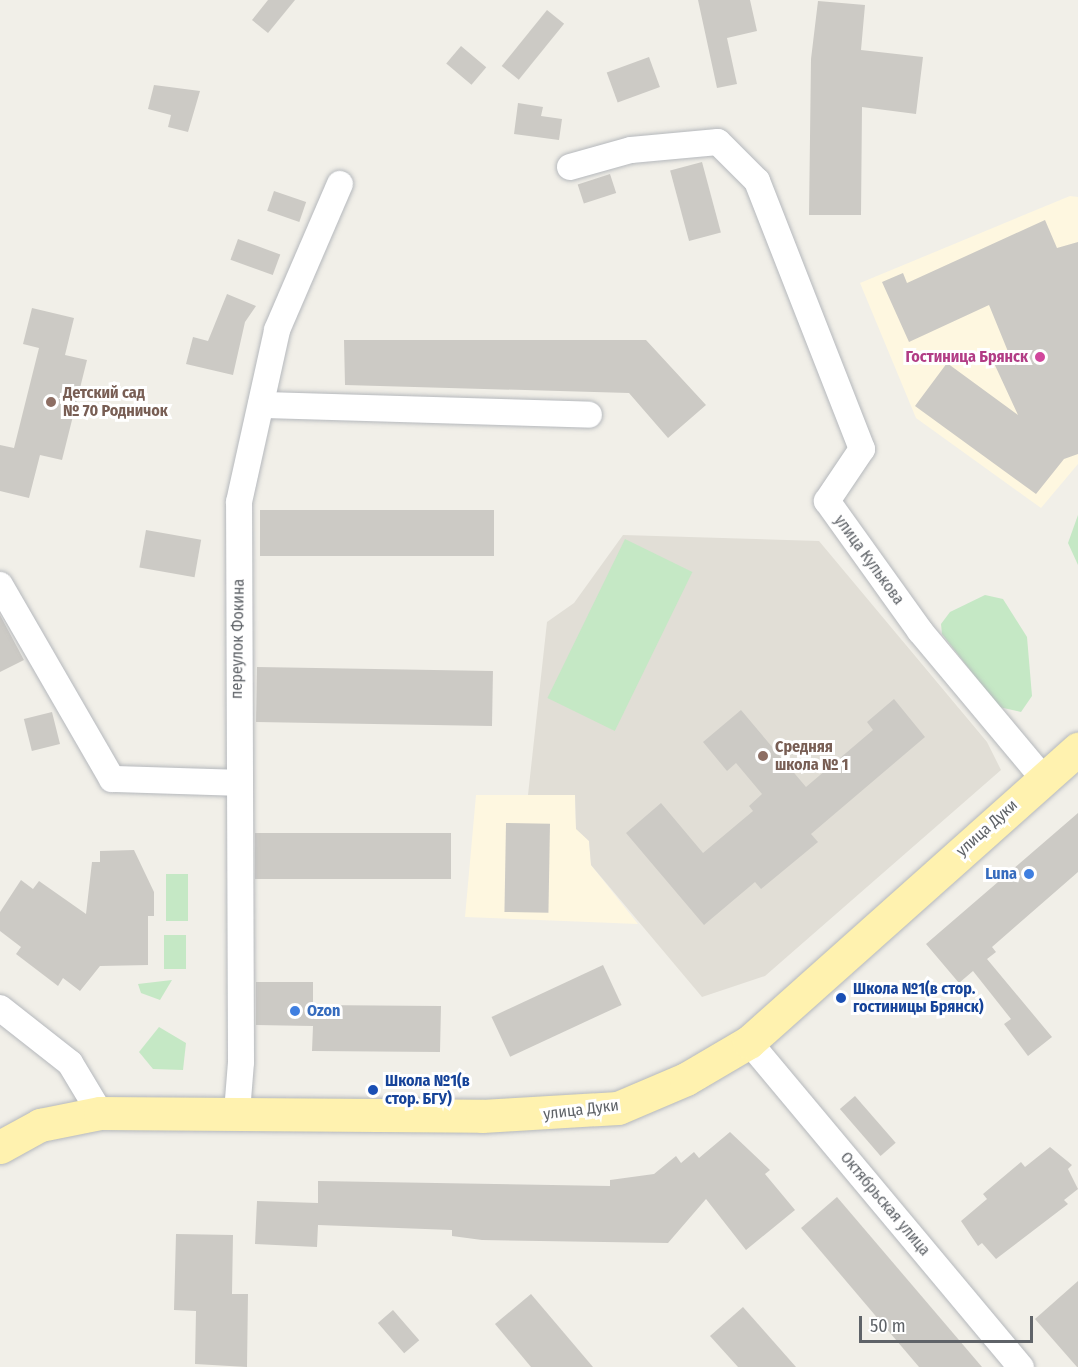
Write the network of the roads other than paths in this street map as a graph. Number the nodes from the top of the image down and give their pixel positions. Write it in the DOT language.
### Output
graph roads {
  1 [pos="570,167"];
  2 [pos="340,184"];
  3 [pos="261,405"];
  4 [pos="589,415"];
  5 [pos="0,585"];
  6 [pos="1078,749"];
  7 [pos="1043,778"];
  8 [pos="238,783"];
  9 [pos="0,1008"];
  10 [pos="749,1042"];
  11 [pos="237,1112"];
  12 [pos="100,1113"];
  13 [pos="0,1147"];
  14 [pos="1021,1367"];
  1 -- 7 [label="street, улица Кулькова"];
  2 -- 3 [label="street, переулок Фокина"];
  3 -- 4 [label="street"];
  3 -- 8 [label="street, переулок Фокина"];
  5 -- 8 [label="street"];
  6 -- 7 [label="main road, улица Дуки"];
  7 -- 10 [label="main road, улица Дуки"];
  8 -- 11 [label="street, переулок Фокина"];
  9 -- 12 [label="street"];
  10 -- 11 [label="main road, улица Дуки"];
  10 -- 14 [label="street, Октябрьская улица"];
  11 -- 12 [label="main road, улица Дуки"];
  12 -- 13 [label="main road, улица Дуки"];
}
